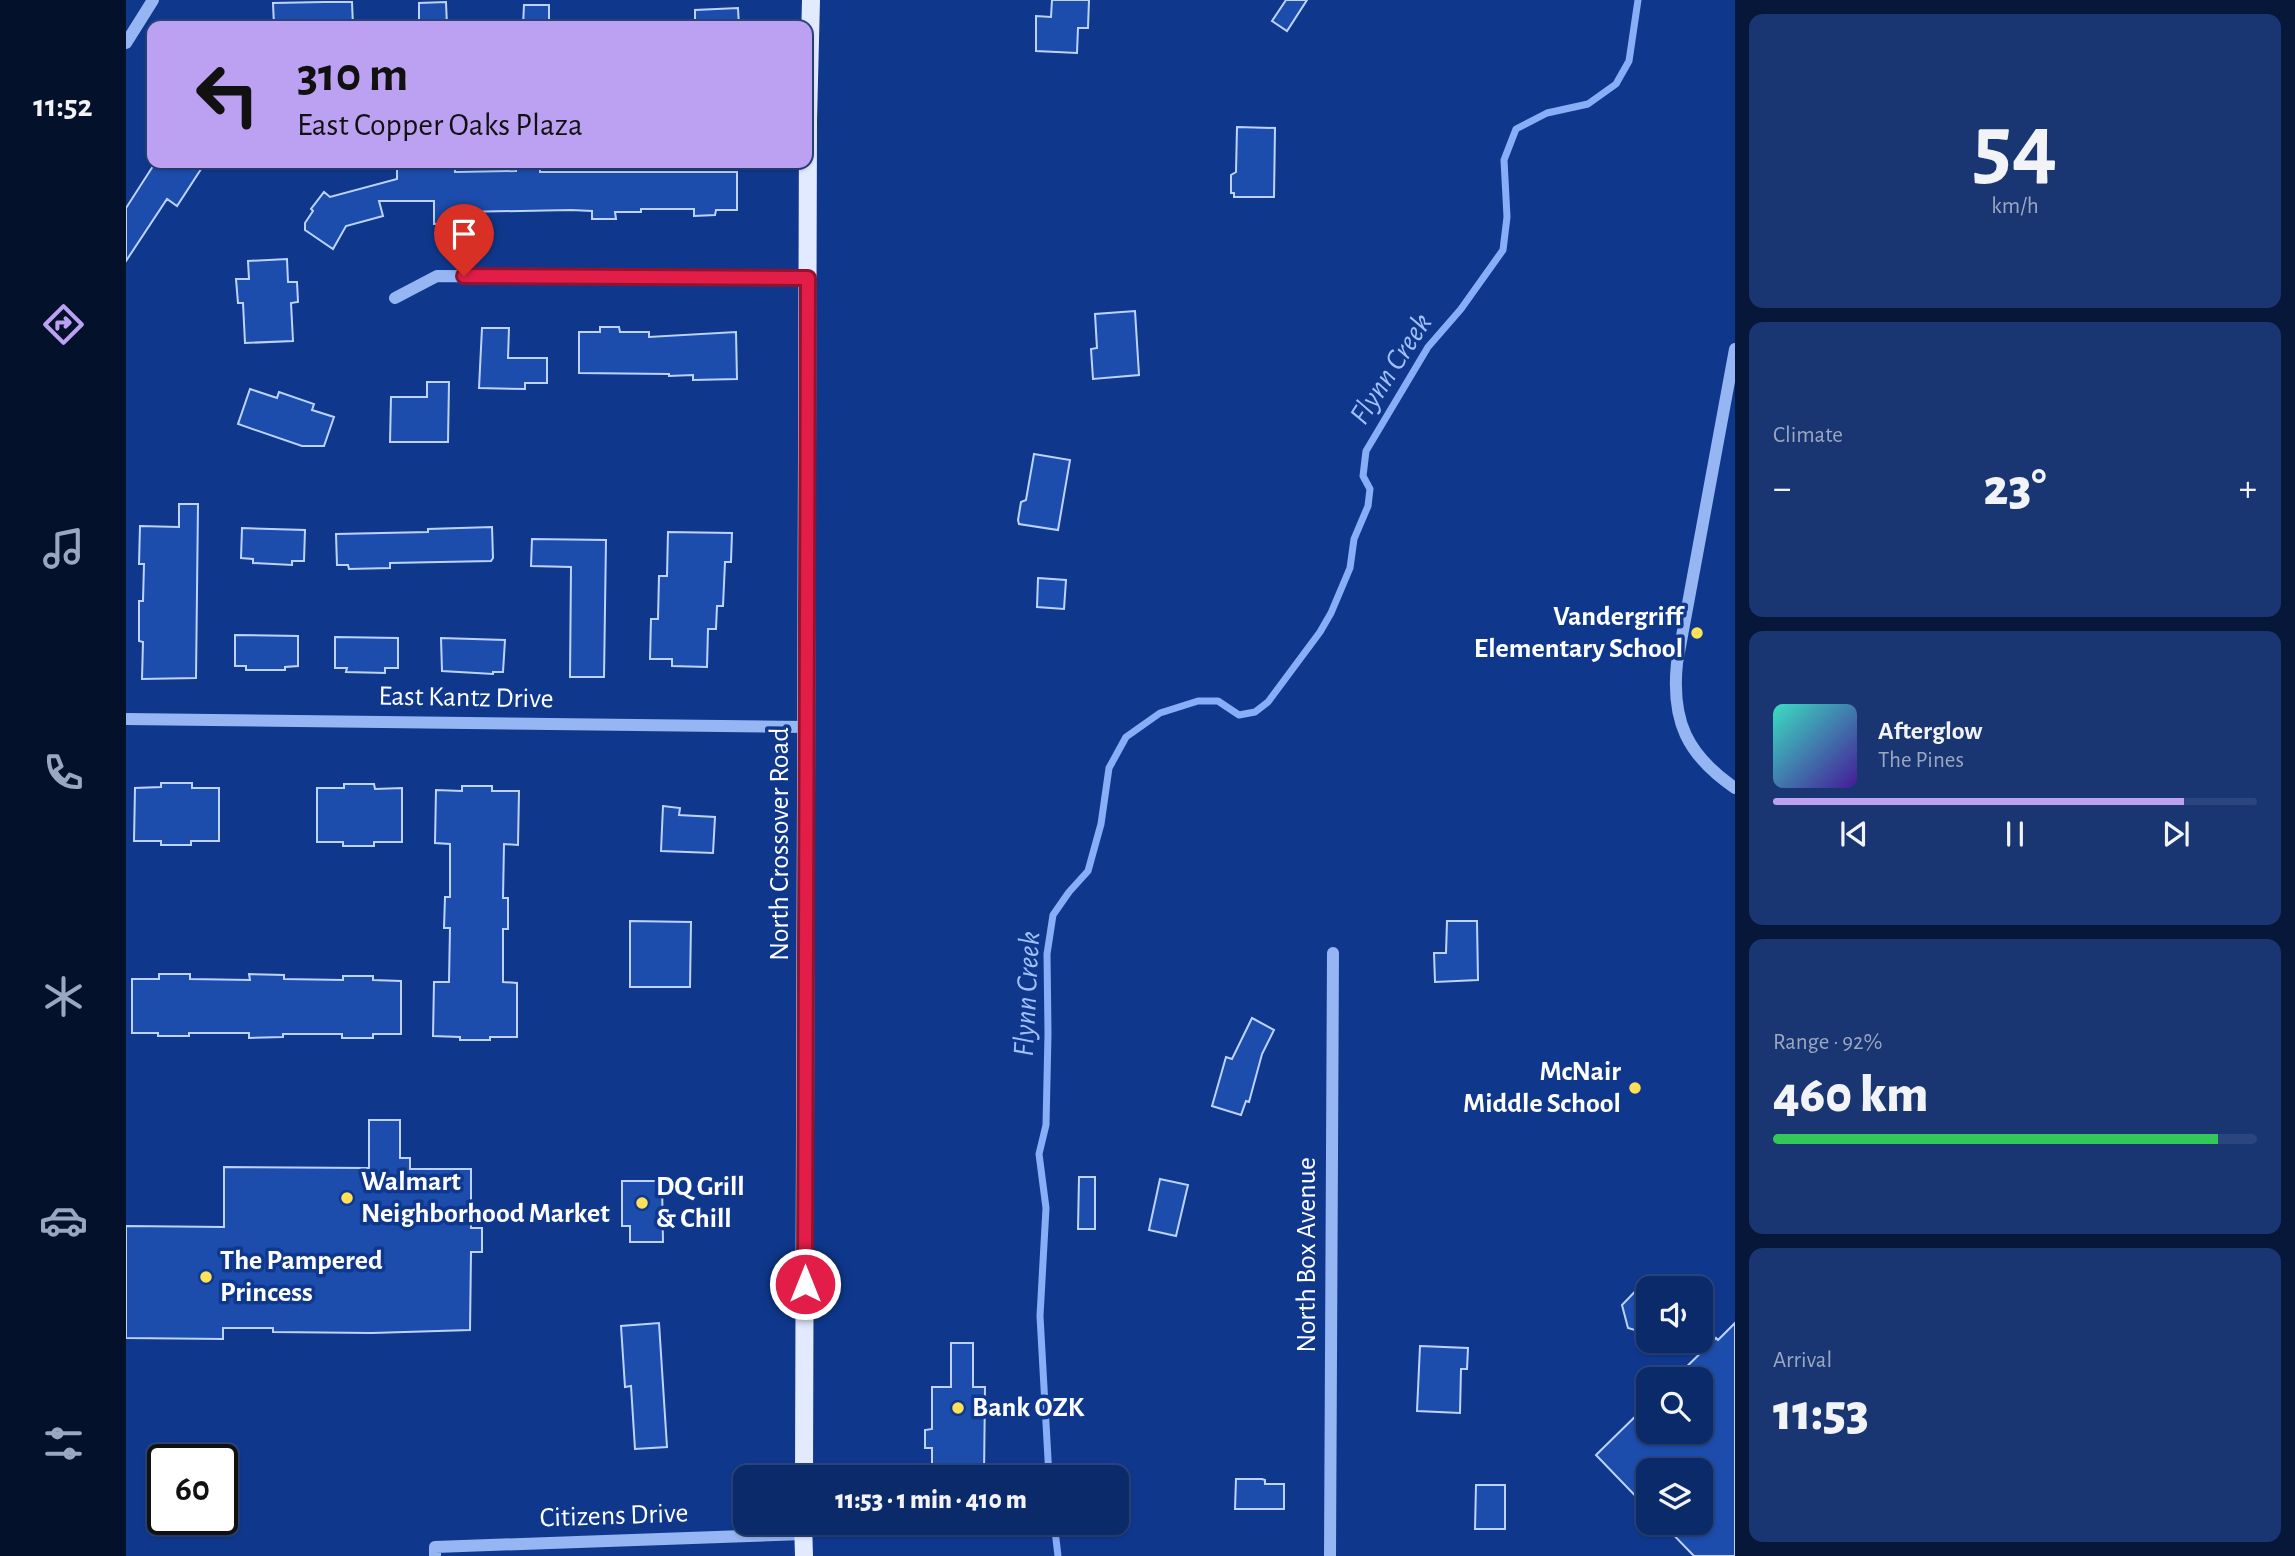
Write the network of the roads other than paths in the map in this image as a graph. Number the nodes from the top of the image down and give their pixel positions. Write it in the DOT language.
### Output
graph roads {
  1 [pos="153,0"];
  2 [pos="811,0"];
  3 [pos="811,21"];
  4 [pos="126,43"];
  5 [pos="809,168"];
  6 [pos="808,278"];
  7 [pos="395,298"];
  8 [pos="1735,349"];
  9 [pos="126,719"];
  10 [pos="806,727"];
  11 [pos="1735,788"];
  12 [pos="1334,953"];
  13 [pos="804,1465"];
  14 [pos="733,1532"];
  15 [pos="803,1535"];
  16 [pos="435,1556"];
  17 [pos="804,1556"];
  18 [pos="1330,1556"];
  1 -- 4 [label="street"];
  2 -- 3 [label="main road, North Crossover Road"];
  5 -- 6 [label="main road, North Crossover Road"];
  6 -- 7 [label="street"];
  6 -- 10 [label="main road, North Crossover Road"];
  8 -- 11 [label="street"];
  9 -- 10 [label="street, East Kantz Drive"];
  10 -- 13 [label="main road, North Crossover Road"];
  12 -- 18 [label="street, North Box Avenue"];
  14 -- 16 [label="street, Citizens Drive"];
  15 -- 17 [label="main road"];
}
